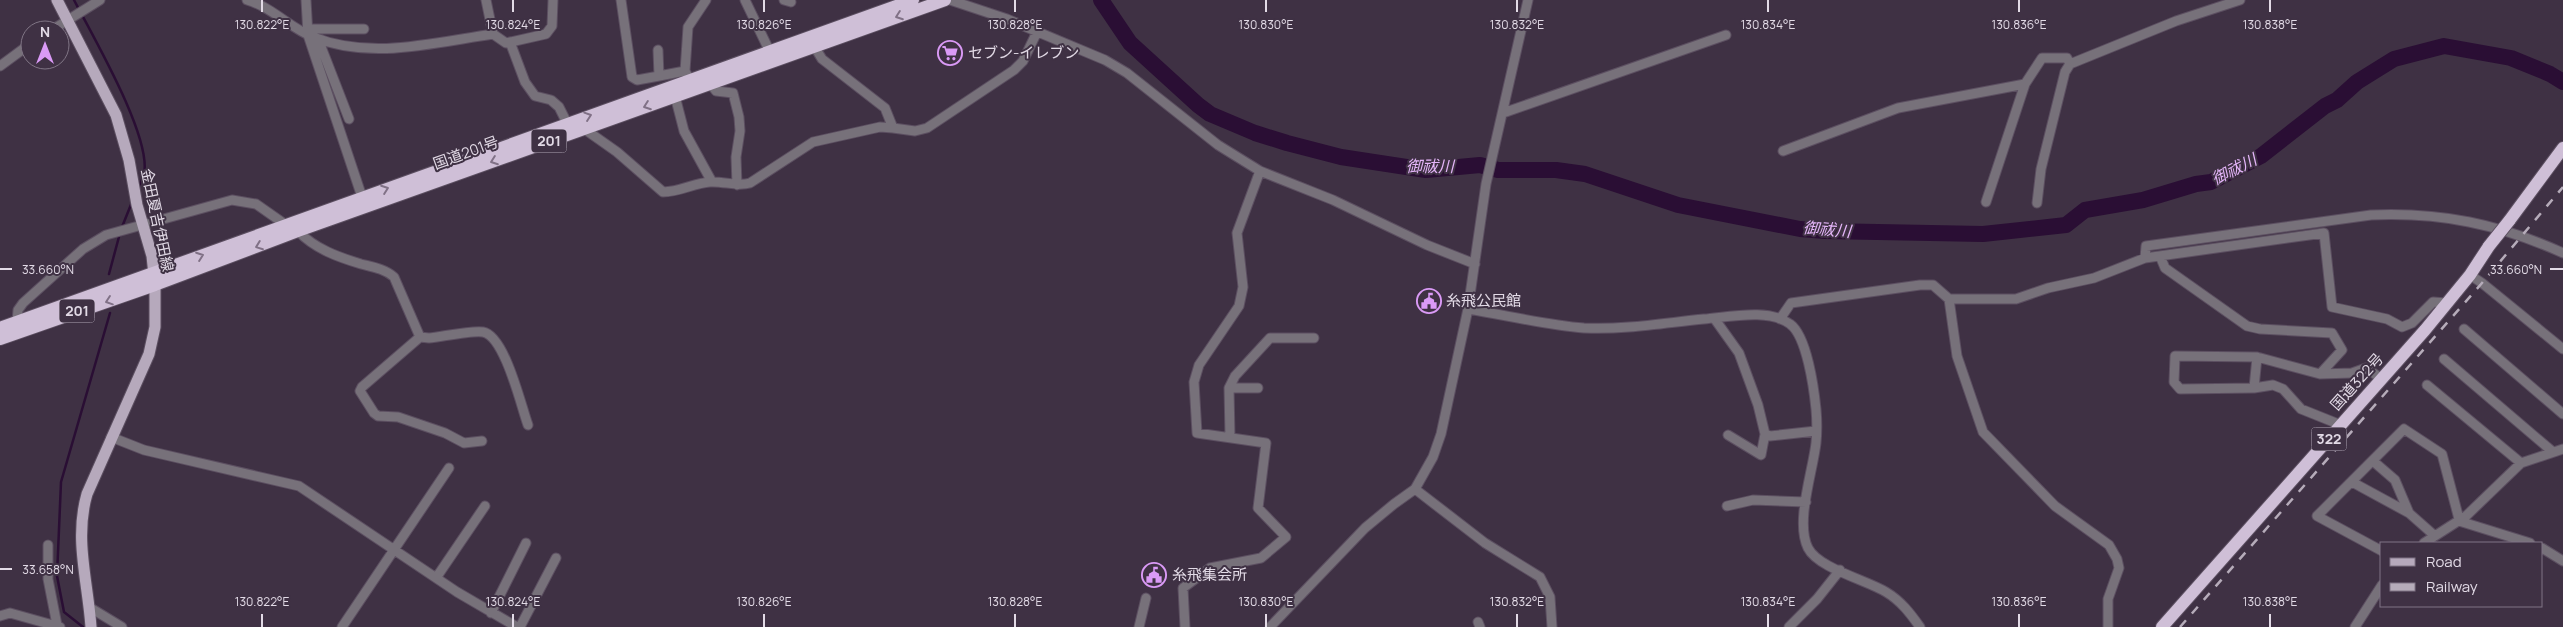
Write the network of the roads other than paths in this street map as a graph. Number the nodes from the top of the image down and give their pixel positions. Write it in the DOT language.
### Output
graph roads {
  1 [pos="57,0"];
  2 [pos="100,0"];
  3 [pos="247,0"];
  4 [pos="306,0"];
  5 [pos="486,0"];
  6 [pos="553,0"];
  7 [pos="621,0"];
  8 [pos="706,0"];
  9 [pos="745,0"];
  10 [pos="913,0"];
  11 [pos="945,0"];
  12 [pos="950,0"];
  13 [pos="1528,0"];
  14 [pos="2240,0"];
  15 [pos="68,19"];
  16 [pos="364,29"];
  17 [pos="309,32"];
  18 [pos="1037,32"];
  19 [pos="493,34"];
  20 [pos="1726,35"];
  21 [pos="318,39"];
  22 [pos="510,42"];
  23 [pos="814,46"];
  24 [pos="658,50"];
  25 [pos="20,51"];
  26 [pos="770,52"];
  27 [pos="2070,64"];
  28 [pos="0,66"];
  29 [pos="659,76"];
  30 [pos="687,76"];
  31 [pos="710,83"];
  32 [pos="2025,84"];
  33 [pos="675,96"];
  34 [pos="1503,114"];
  35 [pos="349,119"];
  36 [pos="567,123"];
  37 [pos="583,128"];
  38 [pos="893,128"];
  39 [pos="2563,148"];
  40 [pos="1783,151"];
  41 [pos="1260,170"];
  42 [pos="712,182"];
  43 [pos="736,185"];
  44 [pos="362,197"];
  45 [pos="1986,202"];
  46 [pos="2037,203"];
  47 [pos="286,224"];
  48 [pos="144,226"];
  49 [pos="298,231"];
  50 [pos="2563,253"];
  51 [pos="2160,256"];
  52 [pos="2145,258"];
  53 [pos="1475,264"];
  54 [pos="2470,275"];
  55 [pos="155,279"];
  56 [pos="1949,299"];
  57 [pos="2447,303"];
  58 [pos="1468,309"];
  59 [pos="1714,318"];
  60 [pos="1780,319"];
  61 [pos="18,322"];
  62 [pos="0,328"];
  63 [pos="2464,329"];
  64 [pos="420,337"];
  65 [pos="1314,338"];
  66 [pos="0,339"];
  67 [pos="2563,349"];
  68 [pos="2257,357"];
  69 [pos="2444,359"];
  70 [pos="2320,374"];
  71 [pos="2382,379"];
  72 [pos="2427,385"];
  73 [pos="1229,388"];
  74 [pos="1258,388"];
  75 [pos="2254,388"];
  76 [pos="2563,414"];
  77 [pos="528,425"];
  78 [pos="2341,425"];
  79 [pos="1816,430"];
  80 [pos="1765,434"];
  81 [pos="1728,435"];
  82 [pos="112,437"];
  83 [pos="1230,438"];
  84 [pos="482,441"];
  85 [pos="2563,449"];
  86 [pos="2553,452"];
  87 [pos="2373,461"];
  88 [pos="2521,463"];
  89 [pos="449,468"];
  90 [pos="2352,482"];
  91 [pos="1415,489"];
  92 [pos="1806,502"];
  93 [pos="485,506"];
  94 [pos="1727,506"];
  95 [pos="2409,513"];
  96 [pos="2459,520"];
  97 [pos="2435,536"];
  98 [pos="2426,542"];
  99 [pos="2527,542"];
  100 [pos="526,543"];
  101 [pos="48,546"];
  102 [pos="2543,549"];
  103 [pos="394,550"];
  104 [pos="2380,550"];
  105 [pos="556,558"];
  106 [pos="2563,561"];
  107 [pos="1840,570"];
  108 [pos="436,578"];
  109 [pos="2380,588"];
  110 [pos="1146,598"];
  111 [pos="90,607"];
  112 [pos="491,613"];
  113 [pos="0,616"];
  114 [pos="91,625"];
  115 [pos="2358,625"];
  116 [pos="58,626"];
  117 [pos="122,627"];
  118 [pos="342,627"];
  119 [pos="518,627"];
  120 [pos="1139,627"];
  121 [pos="1185,627"];
  122 [pos="1270,627"];
  123 [pos="1552,627"];
  124 [pos="1789,627"];
  125 [pos="1920,627"];
  126 [pos="2108,627"];
  127 [pos="2162,627"];
  1 -- 15 [label="main road, 金田夏吉伊田線"];
  2 -- 15 [label="street"];
  3 -- 17 [label="street"];
  4 -- 17 [label="street"];
  5 -- 19 [label="street"];
  6 -- 22 [label="street"];
  7 -- 29 [label="street"];
  8 -- 30 [label="street"];
  9 -- 26 [label="street"];
  10 -- 26 [label="highway, 国道201号 / 201"];
  11 -- 23 [label="highway, 国道201号 / 201, one-way"];
  12 -- 18 [label="street"];
  13 -- 34 [label="street"];
  14 -- 27 [label="street"];
  15 -- 48 [label="main road, 金田夏吉伊田線"];
  16 -- 17 [label="street"];
  17 -- 21 [label="street"];
  17 -- 44 [label="street"];
  18 -- 38 [label="street"];
  18 -- 41 [label="street"];
  19 -- 21 [label="street"];
  19 -- 22 [label="street"];
  20 -- 34 [label="street"];
  21 -- 35 [label="street"];
  22 -- 36 [label="street"];
  23 -- 31 [label="highway, 国道201号 / 201"];
  23 -- 38 [label="street"];
  24 -- 29 [label="street"];
  25 -- 28 [label="street"];
  26 -- 30 [label="highway, 国道201号 / 201"];
  27 -- 32 [label="street"];
  27 -- 46 [label="street"];
  29 -- 30 [label="street"];
  36 -- 30 [label="highway, 国道201号 / 201, one-way"];
  31 -- 33 [label="highway, 国道201号 / 201"];
  31 -- 43 [label="street"];
  32 -- 40 [label="street"];
  32 -- 45 [label="street"];
  33 -- 37 [label="highway, 国道201号 / 201, one-way"];
  33 -- 42 [label="street"];
  34 -- 53 [label="street"];
  44 -- 36 [label="highway, 国道201号 / 201, one-way"];
  37 -- 42 [label="street"];
  37 -- 49 [label="highway, 国道201号 / 201, one-way"];
  38 -- 43 [label="street"];
  39 -- 54 [label="highway, 国道322号 / 322, bridge"];
  41 -- 53 [label="street"];
  41 -- 83 [label="street"];
  42 -- 43 [label="street"];
  44 -- 47 [label="highway, 国道201号 / 201"];
  47 -- 48 [label="street"];
  55 -- 47 [label="highway, 国道201号 / 201, one-way"];
  48 -- 55 [label="main road, 金田夏吉伊田線"];
  48 -- 61 [label="street"];
  49 -- 55 [label="highway, 国道201号 / 201, one-way"];
  49 -- 64 [label="street"];
  50 -- 52 [label="street"];
  51 -- 52 [label="street"];
  51 -- 57 [label="street"];
  51 -- 70 [label="street"];
  52 -- 56 [label="street"];
  53 -- 58 [label="street"];
  54 -- 57 [label="highway, 国道322号 / 322"];
  54 -- 67 [label="street"];
  55 -- 61 [label="highway, 国道201号 / 201"];
  55 -- 66 [label="highway, 国道201号 / 201, one-way"];
  55 -- 82 [label="main road, 金田夏吉伊田線"];
  56 -- 60 [label="street"];
  56 -- 126 [label="street"];
  57 -- 71 [label="highway, 国道322号 / 322"];
  58 -- 59 [label="street"];
  58 -- 91 [label="street"];
  59 -- 60 [label="street"];
  59 -- 80 [label="street"];
  60 -- 79 [label="street"];
  61 -- 62 [label="highway, 国道201号 / 201"];
  63 -- 76 [label="street"];
  64 -- 77 [label="street"];
  64 -- 84 [label="street"];
  65 -- 73 [label="street"];
  68 -- 70 [label="street"];
  68 -- 75 [label="street"];
  68 -- 75 [label="street"];
  69 -- 86 [label="street"];
  70 -- 71 [label="street"];
  71 -- 78 [label="highway, 国道322号 / 322"];
  72 -- 88 [label="street"];
  73 -- 74 [label="street"];
  73 -- 83 [label="street"];
  75 -- 78 [label="street"];
  78 -- 127 [label="highway, 国道322号 / 322"];
  79 -- 80 [label="street"];
  79 -- 92 [label="street"];
  80 -- 81 [label="street"];
  82 -- 103 [label="street"];
  82 -- 111 [label="main road, 金田夏吉伊田線"];
  83 -- 121 [label="street"];
  85 -- 86 [label="street"];
  86 -- 88 [label="street"];
  87 -- 90 [label="street"];
  87 -- 95 [label="street"];
  87 -- 96 [label="street"];
  88 -- 96 [label="street"];
  89 -- 103 [label="street"];
  90 -- 95 [label="street"];
  90 -- 104 [label="street"];
  91 -- 122 [label="street"];
  91 -- 123 [label="street"];
  92 -- 94 [label="street"];
  92 -- 107 [label="street"];
  93 -- 108 [label="street"];
  95 -- 97 [label="street"];
  96 -- 97 [label="street"];
  96 -- 99 [label="street"];
  97 -- 98 [label="street"];
  100 -- 112 [label="street"];
  101 -- 116 [label="street"];
  102 -- 106 [label="street"];
  103 -- 108 [label="street"];
  103 -- 118 [label="street"];
  105 -- 119 [label="street"];
  107 -- 124 [label="street"];
  107 -- 125 [label="street"];
  108 -- 112 [label="street"];
  109 -- 115 [label="street"];
  110 -- 120 [label="street"];
  111 -- 114 [label="main road, 金田夏吉伊田線"];
  111 -- 117 [label="street"];
  112 -- 119 [label="street"];
  113 -- 116 [label="street"];
}
